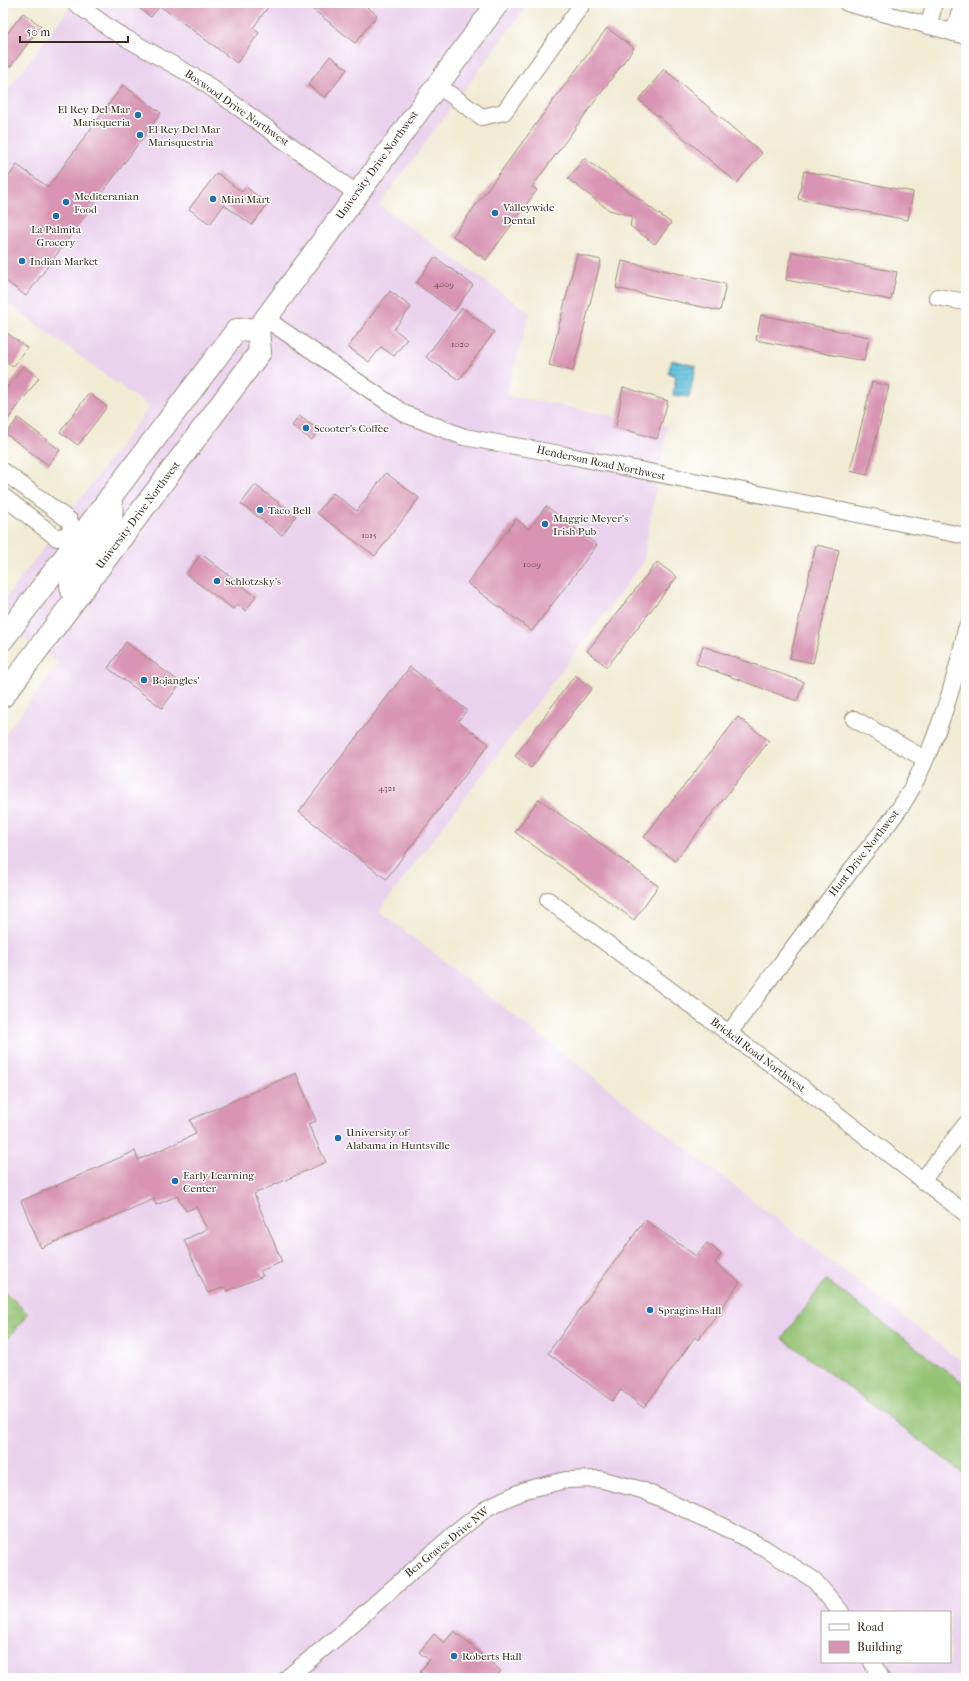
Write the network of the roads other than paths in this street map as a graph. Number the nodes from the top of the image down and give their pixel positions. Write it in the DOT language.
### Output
graph roads {
  1 [pos="75,3"];
  2 [pos="498,3"];
  3 [pos="584,3"];
  4 [pos="847,3"];
  5 [pos="934,3"];
  6 [pos="963,3"];
  7 [pos="929,26"];
  8 [pos="960,35"];
  9 [pos="437,84"];
  10 [pos="356,193"];
  11 [pos="937,297"];
  12 [pos="966,302"];
  13 [pos="262,324"];
  14 [pos="3,471"];
  15 [pos="3,496"];
  16 [pos="110,497"];
  17 [pos="966,536"];
  18 [pos="74,537"];
  19 [pos="108,554"];
  20 [pos="75,598"];
  21 [pos="966,629"];
  22 [pos="3,639"];
  23 [pos="3,696"];
  24 [pos="854,719"];
  25 [pos="925,759"];
  26 [pos="548,900"];
  27 [pos="728,1033"];
  28 [pos="966,1124"];
  29 [pos="922,1181"];
  30 [pos="966,1214"];
  31 [pos="840,1611"];
  32 [pos="873,1663"];
  33 [pos="287,1678"];
  34 [pos="881,1678"];
  1 -- 10 [label="street, Boxwood Drive Northwest"];
  2 -- 9 [label="highway, University Drive Northwest"];
  3 -- 9 [label="street"];
  4 -- 7 [label="street"];
  5 -- 7 [label="street"];
  6 -- 8 [label="street"];
  7 -- 8 [label="street"];
  9 -- 10 [label="highway, University Drive Northwest"];
  10 -- 13 [label="highway, University Drive Northwest"];
  11 -- 12 [label="street"];
  13 -- 16 [label="highway"];
  13 -- 17 [label="street, Henderson Road Northwest"];
  13 -- 19 [label="highway, University Drive Northwest"];
  14 -- 18 [label="street"];
  15 -- 18 [label="street"];
  16 -- 18 [label="highway"];
  16 -- 19 [label="highway"];
  18 -- 20 [label="highway"];
  18 -- 22 [label="highway"];
  19 -- 20 [label="highway, University Drive Northwest"];
  20 -- 23 [label="highway, University Drive Northwest"];
  21 -- 25 [label="street, Hunt Drive Northwest"];
  24 -- 25 [label="street"];
  25 -- 27 [label="street, Hunt Drive Northwest"];
  26 -- 27 [label="street, Brickell Road Northwest"];
  27 -- 29 [label="street, Brickell Road Northwest"];
  28 -- 29 [label="street"];
  29 -- 30 [label="street, Brickell Road Northwest"];
  31 -- 33 [label="street, Ben Graves Drive NW"];
  32 -- 34 [label="street"];
}
